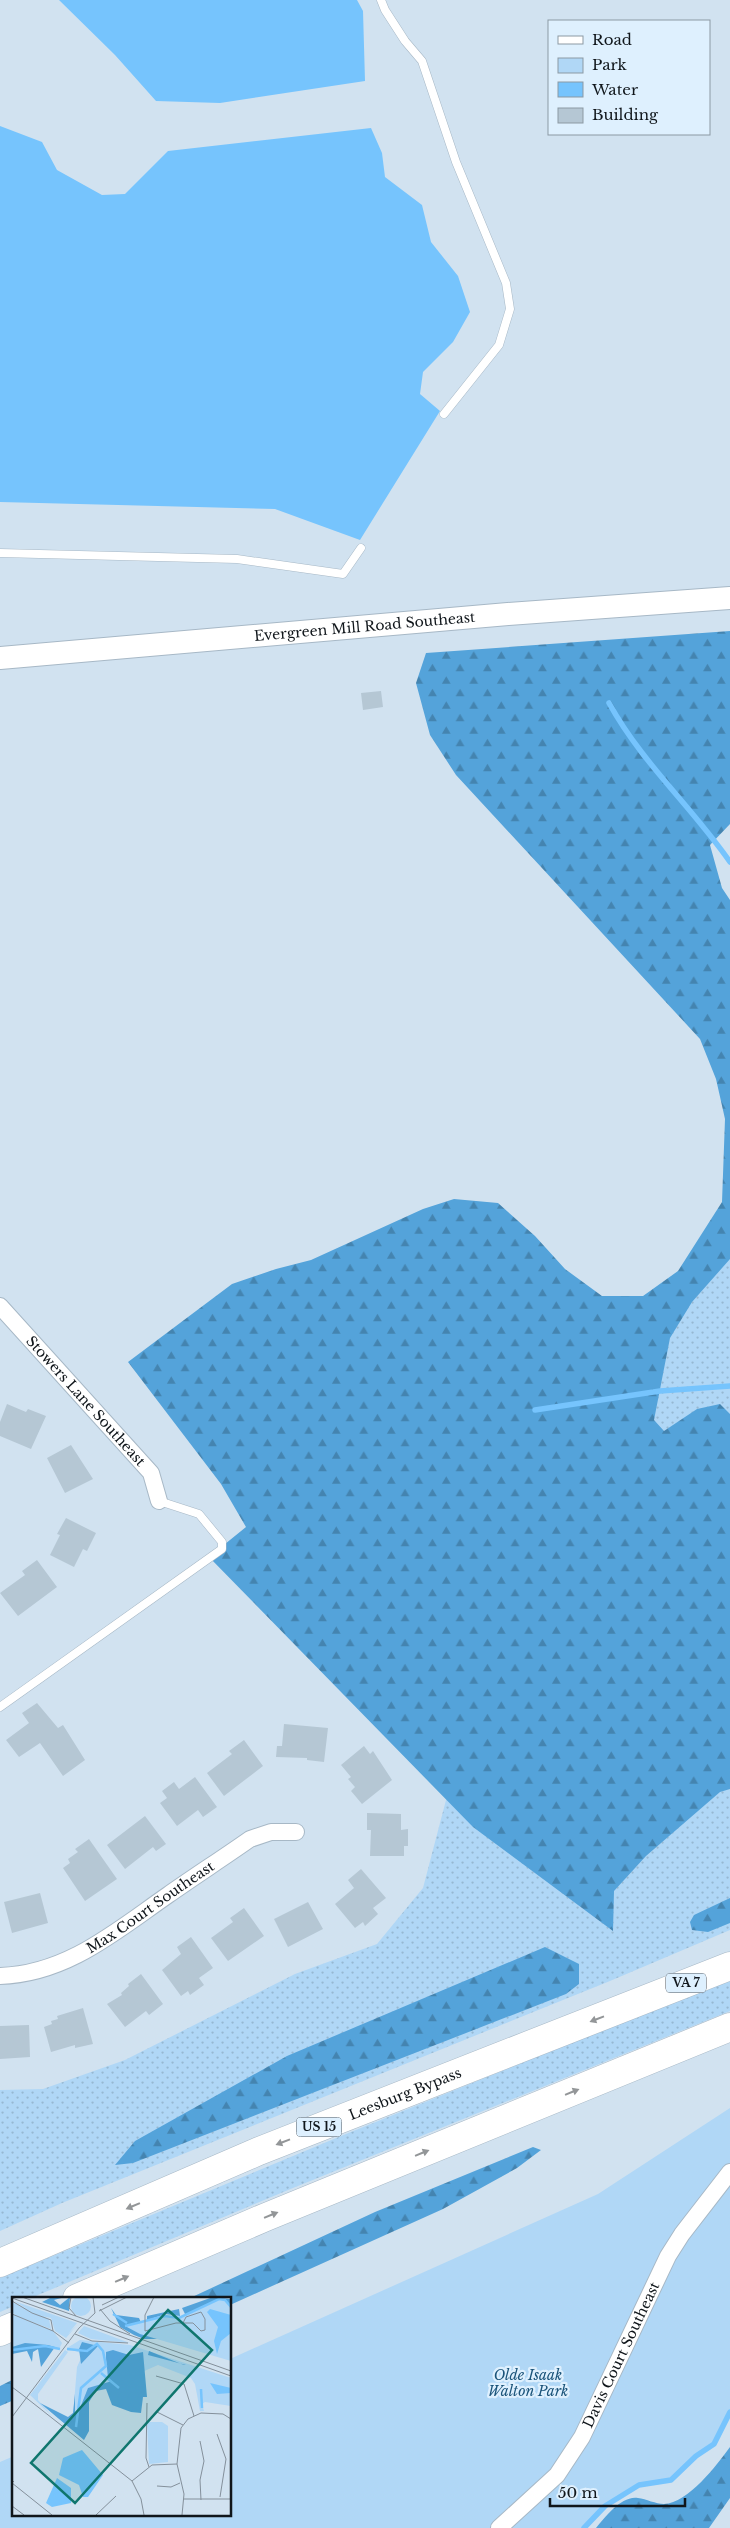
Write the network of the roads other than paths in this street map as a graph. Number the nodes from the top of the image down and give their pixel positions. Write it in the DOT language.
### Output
graph roads {
  1 [pos="381,0"];
  2 [pos="444,414"];
  3 [pos="360,548"];
  4 [pos="0,553"];
  5 [pos="730,598"];
  6 [pos="0,658"];
  7 [pos="0,1306"];
  8 [pos="159,1501"];
  9 [pos="0,1708"];
  10 [pos="296,1832"];
  11 [pos="730,1955"];
  12 [pos="730,1966"];
  13 [pos="0,1976"];
  14 [pos="642,2001"];
  15 [pos="730,2027"];
  16 [pos="730,2035"];
  17 [pos="669,2053"];
  18 [pos="730,2172"];
  19 [pos="0,2263"];
  20 [pos="79,2297"];
  21 [pos="12,2327"];
  22 [pos="0,2332"];
  23 [pos="499,2528"];
  1 -- 2 [label="lane"];
  3 -- 4 [label="lane"];
  5 -- 6 [label="main road, Evergreen Mill Road Southeast"];
  7 -- 8 [label="street, Stowers Lane Southeast"];
  8 -- 9 [label="lane"];
  10 -- 13 [label="street, Max Court Southeast"];
  11 -- 14 [label="highway"];
  12 -- 14 [label="highway, Leesburg Bypass / VA 7"];
  14 -- 19 [label="highway, Leesburg Bypass / US 15, one-way"];
  15 -- 17 [label="highway"];
  16 -- 17 [label="highway"];
  20 -- 17 [label="highway, one-way"];
  18 -- 23 [label="street, Davis Court Southeast"];
  21 -- 22 [label="highway"];
}
